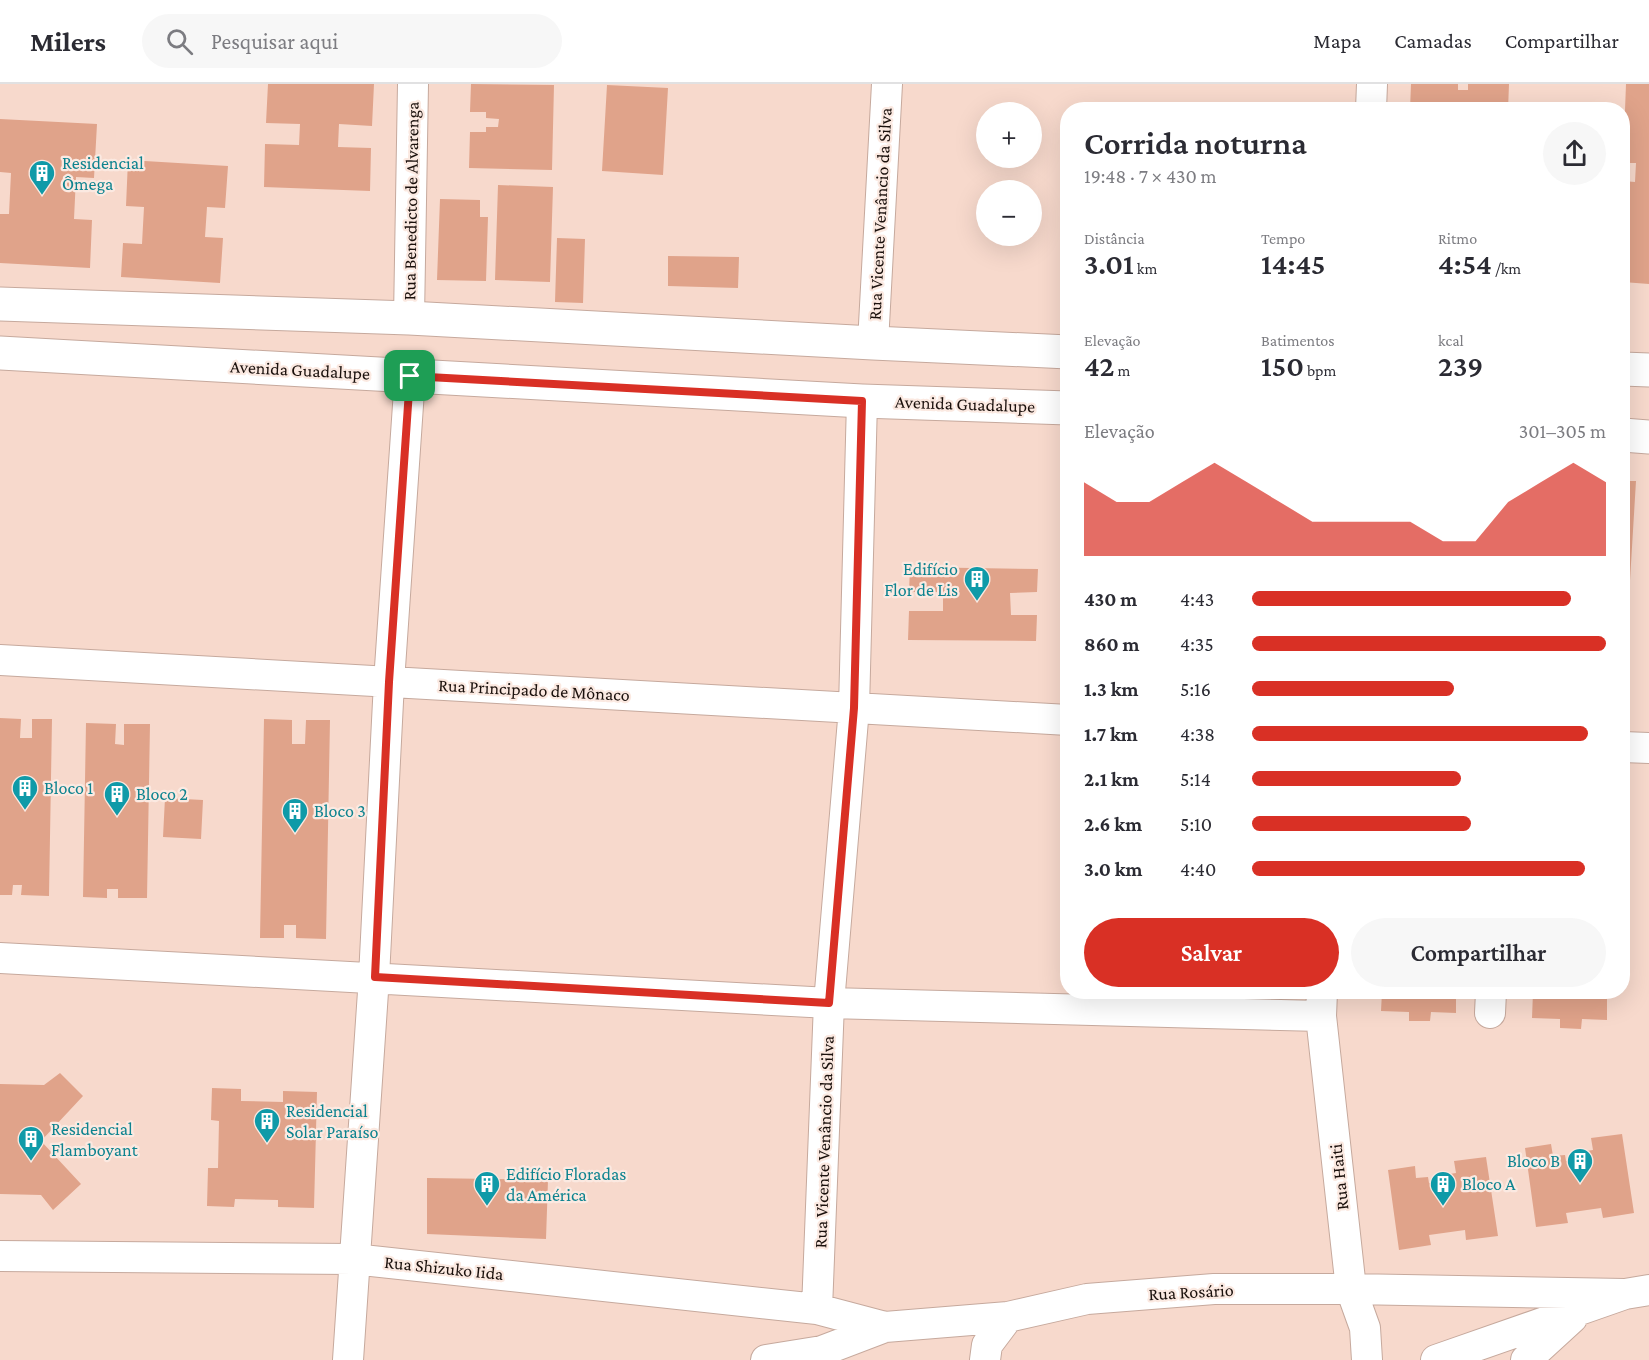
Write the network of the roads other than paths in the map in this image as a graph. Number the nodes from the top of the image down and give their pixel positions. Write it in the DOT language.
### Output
graph roads {
  1 [pos="413,84"];
  2 [pos="887,84"];
  3 [pos="1372,84"];
  4 [pos="1371,102"];
  5 [pos="0,304"];
  6 [pos="409,318"];
  7 [pos="873,343"];
  8 [pos="1060,351"];
  9 [pos="0,353"];
  10 [pos="1630,369"];
  11 [pos="1649,370"];
  12 [pos="410,376"];
  13 [pos="862,401"];
  14 [pos="1060,408"];
  15 [pos="1630,436"];
  16 [pos="1649,437"];
  17 [pos="0,660"];
  18 [pos="389,682"];
  19 [pos="854,708"];
  20 [pos="1060,720"];
  21 [pos="1630,747"];
  22 [pos="1649,748"];
  23 [pos="0,958"];
  24 [pos="375,977"];
  25 [pos="829,1003"];
  26 [pos="1322,1004"];
  27 [pos="0,1256"];
  28 [pos="353,1258"];
  29 [pos="1351,1288"];
  30 [pos="1637,1292"];
  31 [pos="1583,1308"];
  32 [pos="817,1309"];
  33 [pos="1008,1317"];
  34 [pos="885,1327"];
  35 [pos="348,1360"];
  36 [pos="766,1360"];
  37 [pos="985,1360"];
  38 [pos="1367,1360"];
  39 [pos="1436,1360"];
  40 [pos="1526,1360"];
  1 -- 6 [label="street, Rua Benedicto de Alvarenga"];
  2 -- 7 [label="street, Rua Vicente Venâncio da Silva"];
  3 -- 4 [label="street"];
  5 -- 6 [label="street"];
  6 -- 7 [label="street"];
  7 -- 8 [label="street"];
  9 -- 12 [label="street, Avenida Guadalupe"];
  10 -- 11 [label="street"];
  12 -- 13 [label="street, Avenida Guadalupe"];
  12 -- 18 [label="street"];
  13 -- 14 [label="street, Avenida Guadalupe"];
  13 -- 19 [label="street, Rua Vicente Venâncio da Silva"];
  15 -- 16 [label="street"];
  17 -- 18 [label="street, Rua Principado de Mônaco"];
  18 -- 19 [label="street, Rua Principado de Mônaco"];
  18 -- 24 [label="street"];
  19 -- 20 [label="street, Rua Principado de Mônaco"];
  19 -- 25 [label="street, Rua Vicente Venâncio da Silva"];
  21 -- 22 [label="street"];
  23 -- 24 [label="street"];
  24 -- 25 [label="street"];
  24 -- 28 [label="street"];
  25 -- 26 [label="street"];
  25 -- 32 [label="street, Rua Vicente Venâncio da Silva"];
  26 -- 29 [label="street, Rua Haiti"];
  27 -- 28 [label="street, Rua Shizuko Iida"];
  28 -- 32 [label="street, Rua Shizuko Iida"];
  28 -- 35 [label="street"];
  29 -- 30 [label="street, Rua Rosário"];
  29 -- 33 [label="street, Rua Rosário"];
  29 -- 38 [label="street, Rua Haiti"];
  30 -- 31 [label="street, Rua Rosário"];
  31 -- 39 [label="street, Rua Rosário"];
  31 -- 40 [label="street"];
  32 -- 34 [label="street, Rua Shizuko Iida"];
  33 -- 34 [label="street, Rua Rosário"];
  33 -- 37 [label="street"];
  34 -- 36 [label="street, Rua Rosário"];
}
